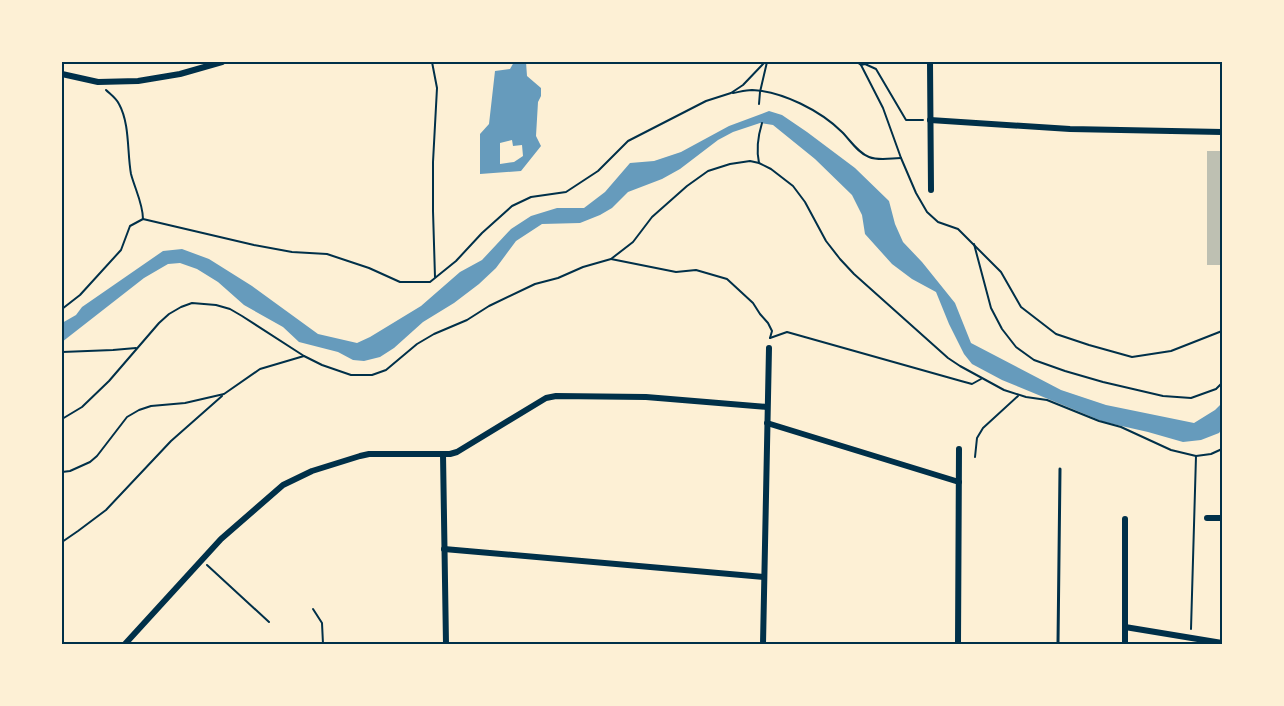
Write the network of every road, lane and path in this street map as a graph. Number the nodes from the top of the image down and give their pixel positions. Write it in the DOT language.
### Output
graph roads {
  1 [pos="220,62"];
  2 [pos="432,62"];
  3 [pos="766,62"];
  4 [pos="856,62"];
  5 [pos="930,62"];
  6 [pos="861,64"];
  7 [pos="62,74"];
  8 [pos="98,82"];
  9 [pos="760,92"];
  10 [pos="731,93"];
  11 [pos="759,104"];
  12 [pos="930,120"];
  13 [pos="762,123"];
  14 [pos="1222,132"];
  15 [pos="902,158"];
  16 [pos="759,163"];
  17 [pos="931,190"];
  18 [pos="143,219"];
  19 [pos="974,244"];
  20 [pos="611,259"];
  21 [pos="435,278"];
  22 [pos="62,309"];
  23 [pos="1222,331"];
  24 [pos="137,348"];
  25 [pos="768,348"];
  26 [pos="62,351"];
  27 [pos="304,356"];
  28 [pos="982,379"];
  29 [pos="1222,383"];
  30 [pos="224,394"];
  31 [pos="1019,396"];
  32 [pos="767,407"];
  33 [pos="62,419"];
  34 [pos="767,423"];
  35 [pos="959,449"];
  36 [pos="1222,449"];
  37 [pos="443,454"];
  38 [pos="1196,456"];
  39 [pos="975,457"];
  40 [pos="1060,469"];
  41 [pos="62,472"];
  42 [pos="959,482"];
  43 [pos="1207,518"];
  44 [pos="1222,518"];
  45 [pos="1125,519"];
  46 [pos="62,542"];
  47 [pos="444,549"];
  48 [pos="201,560"];
  49 [pos="764,577"];
  50 [pos="314,609"];
  51 [pos="269,621"];
  52 [pos="1125,627"];
  53 [pos="1191,637"];
  54 [pos="1222,643"];
  55 [pos="125,645"];
  56 [pos="322,645"];
  57 [pos="446,645"];
  58 [pos="763,645"];
  59 [pos="958,645"];
  60 [pos="1058,645"];
  61 [pos="1125,645"];
  1 -- 8 [label="street"];
  2 -- 21 [label="path"];
  3 -- 9 [label="path"];
  3 -- 10 [label="path"];
  4 -- 6 [label="path"];
  5 -- 12 [label="street"];
  6 -- 12 [label="path"];
  6 -- 15 [label="path"];
  7 -- 8 [label="street"];
  8 -- 18 [label="path"];
  9 -- 10 [label="path"];
  9 -- 11 [label="path"];
  9 -- 15 [label="path"];
  10 -- 21 [label="path"];
  12 -- 14 [label="street"];
  12 -- 17 [label="street"];
  13 -- 16 [label="path"];
  15 -- 19 [label="path"];
  16 -- 20 [label="path"];
  16 -- 28 [label="path"];
  18 -- 21 [label="path"];
  18 -- 22 [label="path"];
  19 -- 23 [label="path"];
  19 -- 29 [label="path"];
  20 -- 27 [label="path"];
  20 -- 28 [label="path"];
  24 -- 26 [label="path"];
  24 -- 27 [label="path"];
  24 -- 33 [label="path"];
  25 -- 32 [label="street"];
  27 -- 30 [label="path"];
  28 -- 31 [label="path"];
  30 -- 41 [label="path"];
  30 -- 46 [label="path"];
  31 -- 38 [label="path"];
  31 -- 39 [label="path"];
  32 -- 34 [label="street"];
  32 -- 37 [label="street"];
  34 -- 42 [label="street"];
  34 -- 49 [label="street"];
  35 -- 42 [label="street"];
  36 -- 38 [label="path"];
  37 -- 47 [label="street"];
  37 -- 48 [label="street"];
  38 -- 53 [label="path"];
  40 -- 60 [label="lane"];
  42 -- 59 [label="street"];
  43 -- 44 [label="street"];
  45 -- 52 [label="street"];
  47 -- 49 [label="street"];
  47 -- 57 [label="street"];
  48 -- 51 [label="path"];
  48 -- 55 [label="street"];
  49 -- 58 [label="street"];
  50 -- 56 [label="path"];
  52 -- 53 [label="street"];
  52 -- 61 [label="street"];
  53 -- 54 [label="street"];
}
